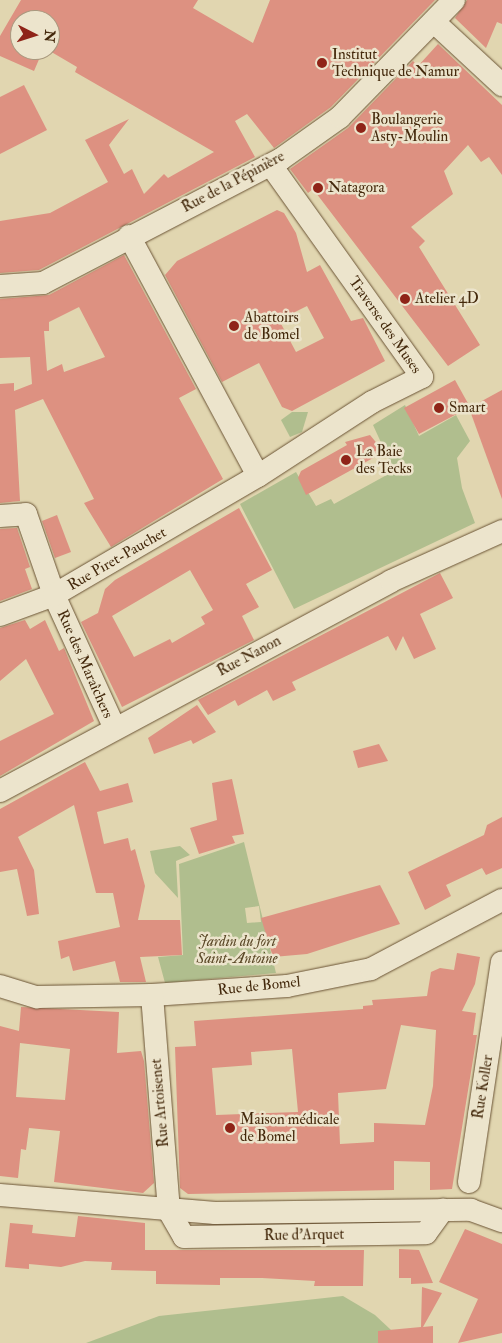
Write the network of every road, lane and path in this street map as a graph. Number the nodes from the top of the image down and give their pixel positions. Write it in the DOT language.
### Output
graph roads {
  1 [pos="454,0"];
  2 [pos="434,22"];
  3 [pos="502,85"];
  4 [pos="271,165"];
  5 [pos="129,236"];
  6 [pos="0,286"];
  7 [pos="258,476"];
  8 [pos="229,493"];
  9 [pos="0,516"];
  10 [pos="502,531"];
  11 [pos="54,595"];
  12 [pos="0,615"];
  13 [pos="115,728"];
  14 [pos="0,791"];
  15 [pos="502,900"];
  16 [pos="502,962"];
  17 [pos="0,986"];
  18 [pos="152,995"];
  19 [pos="468,1182"];
  20 [pos="0,1195"];
  21 [pos="169,1211"];
  22 [pos="502,1221"];
  1 -- 2 [label="street, Rue de la Pépinière"];
  2 -- 3 [label="street"];
  2 -- 4 [label="street, Rue de la Pépinière"];
  4 -- 5 [label="street, Rue de la Pépinière"];
  4 -- 7 [label="street, Traverse des Muses"];
  5 -- 6 [label="street, Rue de la Pépinière"];
  5 -- 7 [label="street"];
  7 -- 8 [label="street, Traverse des Muses"];
  8 -- 11 [label="street, Rue Piret-Pauchet"];
  9 -- 11 [label="street, Rue des Maraîchers"];
  10 -- 13 [label="street, Rue Nanon"];
  11 -- 12 [label="street, Rue Piret-Pauchet"];
  11 -- 13 [label="street, Rue des Maraîchers"];
  13 -- 14 [label="street, Rue Nanon"];
  15 -- 18 [label="street, Rue de Bomel"];
  16 -- 19 [label="street, Rue Koller"];
  17 -- 18 [label="street, Rue de Bomel"];
  18 -- 21 [label="street, Rue Artoisenet"];
  20 -- 21 [label="street"];
  21 -- 22 [label="street, Rue d'Arquet"];
}
